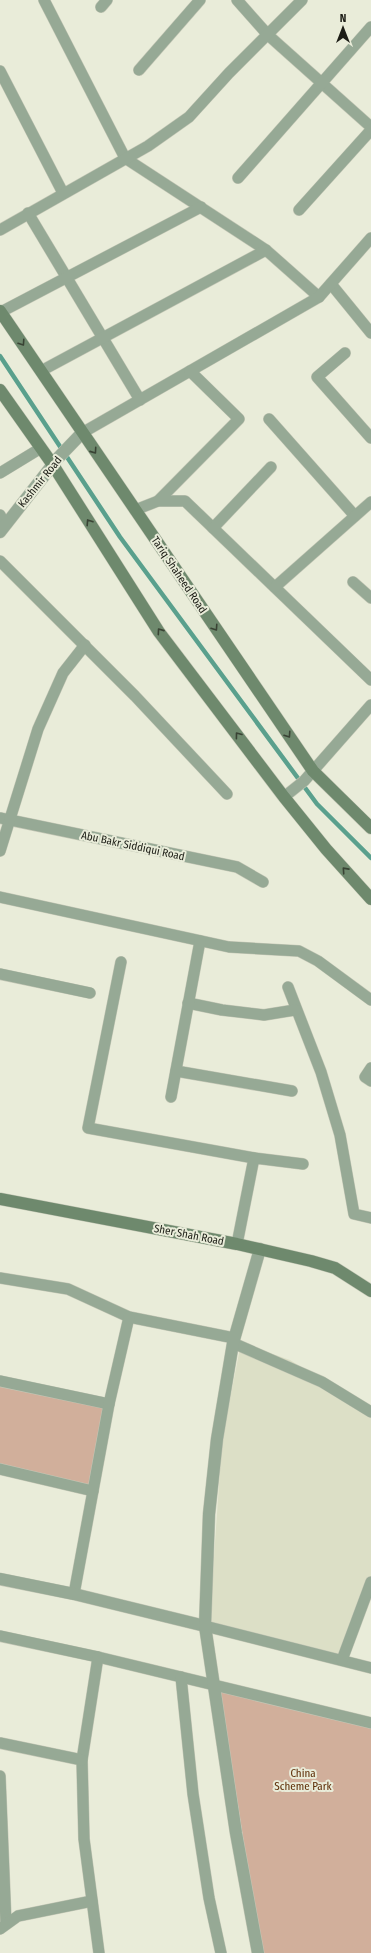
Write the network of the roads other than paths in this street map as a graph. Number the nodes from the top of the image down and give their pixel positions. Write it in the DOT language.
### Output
graph roads {
  1 [pos="44,0"];
  2 [pos="200,0"];
  3 [pos="237,0"];
  4 [pos="302,0"];
  5 [pos="371,27"];
  6 [pos="268,35"];
  7 [pos="139,70"];
  8 [pos="0,72"];
  9 [pos="322,83"];
  10 [pos="371,127"];
  11 [pos="371,130"];
  12 [pos="125,158"];
  13 [pos="238,178"];
  14 [pos="63,194"];
  15 [pos="201,207"];
  16 [pos="299,210"];
  17 [pos="28,214"];
  18 [pos="0,230"];
  19 [pos="371,238"];
  20 [pos="266,250"];
  21 [pos="66,278"];
  22 [pos="331,284"];
  23 [pos="319,297"];
  24 [pos="1,312"];
  25 [pos="371,333"];
  26 [pos="103,338"];
  27 [pos="345,353"];
  28 [pos="41,371"];
  29 [pos="190,371"];
  30 [pos="0,392"];
  31 [pos="140,400"];
  32 [pos="269,419"];
  33 [pos="82,433"];
  34 [pos="371,438"];
  35 [pos="41,448"];
  36 [pos="55,462"];
  37 [pos="271,467"];
  38 [pos="0,473"];
  39 [pos="158,501"];
  40 [pos="371,502"];
  41 [pos="135,510"];
  42 [pos="355,516"];
  43 [pos="2,524"];
  44 [pos="213,528"];
  45 [pos="0,561"];
  46 [pos="353,582"];
  47 [pos="275,587"];
  48 [pos="371,598"];
  49 [pos="85,645"];
  50 [pos="371,680"];
  51 [pos="371,705"];
  52 [pos="313,771"];
  53 [pos="227,794"];
  54 [pos="288,794"];
  55 [pos="4,819"];
  56 [pos="371,828"];
  57 [pos="0,851"];
  58 [pos="264,882"];
  59 [pos="0,897"];
  60 [pos="371,899"];
  61 [pos="200,941"];
  62 [pos="120,962"];
  63 [pos="0,974"];
  64 [pos="288,988"];
  65 [pos="90,992"];
  66 [pos="371,1000"];
  67 [pos="188,1003"];
  68 [pos="295,1010"];
  69 [pos="371,1068"];
  70 [pos="176,1071"];
  71 [pos="371,1081"];
  72 [pos="292,1091"];
  73 [pos="171,1097"];
  74 [pos="254,1158"];
  75 [pos="303,1164"];
  76 [pos="0,1199"];
  77 [pos="371,1218"];
  78 [pos="237,1244"];
  79 [pos="260,1249"];
  80 [pos="0,1278"];
  81 [pos="371,1291"];
  82 [pos="128,1317"];
  83 [pos="234,1340"];
  84 [pos="0,1381"];
  85 [pos="109,1404"];
  86 [pos="371,1412"];
  87 [pos="0,1469"];
  88 [pos="93,1491"];
  89 [pos="0,1579"];
  90 [pos="371,1582"];
  91 [pos="74,1594"];
  92 [pos="205,1626"];
  93 [pos="0,1636"];
  94 [pos="98,1657"];
  95 [pos="342,1660"];
  96 [pos="371,1668"];
  97 [pos="181,1677"];
  98 [pos="213,1685"];
  99 [pos="371,1723"];
  100 [pos="0,1743"];
  101 [pos="82,1760"];
  102 [pos="0,1776"];
  103 [pos="92,1901"];
  104 [pos="3,1927"];
  105 [pos="99,1953"];
  106 [pos="221,1953"];
  107 [pos="258,1953"];
  1 -- 12 [label="street"];
  2 -- 7 [label="street"];
  3 -- 6 [label="street"];
  4 -- 6 [label="street"];
  5 -- 9 [label="street"];
  6 -- 9 [label="street"];
  6 -- 12 [label="street"];
  8 -- 14 [label="street"];
  9 -- 10 [label="street"];
  9 -- 13 [label="street"];
  11 -- 16 [label="street"];
  12 -- 14 [label="street"];
  12 -- 15 [label="street"];
  14 -- 17 [label="street"];
  15 -- 20 [label="street"];
  15 -- 21 [label="street"];
  17 -- 18 [label="street"];
  17 -- 21 [label="street"];
  19 -- 22 [label="street"];
  20 -- 23 [label="street"];
  20 -- 26 [label="street"];
  21 -- 24 [label="street"];
  21 -- 26 [label="street"];
  22 -- 23 [label="street"];
  22 -- 25 [label="street"];
  23 -- 29 [label="street"];
  24 -- 28 [label="main road, Tariq Shaheed Road, one-way"];
  26 -- 28 [label="street"];
  26 -- 31 [label="street"];
  27 -- 34 [label="street"];
  28 -- 33 [label="main road, Tariq Shaheed Road"];
  29 -- 31 [label="street"];
  29 -- 39 [label="street"];
  30 -- 35 [label="main road"];
  31 -- 33 [label="street"];
  32 -- 42 [label="street"];
  33 -- 36 [label="street, Kashmir Road"];
  33 -- 41 [label="main road, Tariq Shaheed Road, one-way"];
  35 -- 36 [label="main road"];
  35 -- 38 [label="street"];
  36 -- 43 [label="street, Kashmir Road"];
  54 -- 36 [label="main road, one-way"];
  37 -- 44 [label="street"];
  39 -- 41 [label="street"];
  39 -- 44 [label="street"];
  40 -- 42 [label="street"];
  41 -- 52 [label="main road, Tariq Shaheed Road, one-way"];
  42 -- 47 [label="street"];
  44 -- 47 [label="street"];
  45 -- 49 [label="street"];
  46 -- 48 [label="street"];
  47 -- 50 [label="street"];
  49 -- 53 [label="street"];
  49 -- 55 [label="street"];
  51 -- 52 [label="street"];
  52 -- 54 [label="street"];
  52 -- 56 [label="main road, Tariq Shaheed Road"];
  60 -- 54 [label="main road, one-way"];
  55 -- 57 [label="street"];
  55 -- 58 [label="street, Abu Bakr Siddiqui Road"];
  59 -- 61 [label="street"];
  61 -- 66 [label="street"];
  61 -- 67 [label="street"];
  62 -- 74 [label="street"];
  63 -- 65 [label="street"];
  64 -- 68 [label="street"];
  67 -- 68 [label="street"];
  67 -- 70 [label="street"];
  68 -- 77 [label="street"];
  69 -- 71 [label="street"];
  70 -- 72 [label="street"];
  70 -- 73 [label="street"];
  74 -- 75 [label="street"];
  74 -- 78 [label="street"];
  76 -- 78 [label="main road, Sher Shah Road"];
  78 -- 79 [label="main road, Sher Shah Road"];
  79 -- 81 [label="main road, Sher Shah Road"];
  79 -- 83 [label="street"];
  80 -- 82 [label="street"];
  82 -- 83 [label="street"];
  82 -- 85 [label="street"];
  83 -- 86 [label="street"];
  83 -- 92 [label="street"];
  84 -- 85 [label="street"];
  85 -- 88 [label="street"];
  87 -- 88 [label="street"];
  88 -- 91 [label="street"];
  89 -- 91 [label="street"];
  90 -- 95 [label="street"];
  91 -- 92 [label="street"];
  92 -- 95 [label="street"];
  92 -- 98 [label="street"];
  93 -- 94 [label="street"];
  94 -- 97 [label="street"];
  94 -- 101 [label="street"];
  95 -- 96 [label="street"];
  97 -- 98 [label="street"];
  97 -- 106 [label="street"];
  98 -- 99 [label="street"];
  98 -- 107 [label="street"];
  100 -- 101 [label="street"];
  101 -- 103 [label="street"];
  102 -- 104 [label="street"];
  103 -- 104 [label="street"];
  103 -- 105 [label="street"];
}
